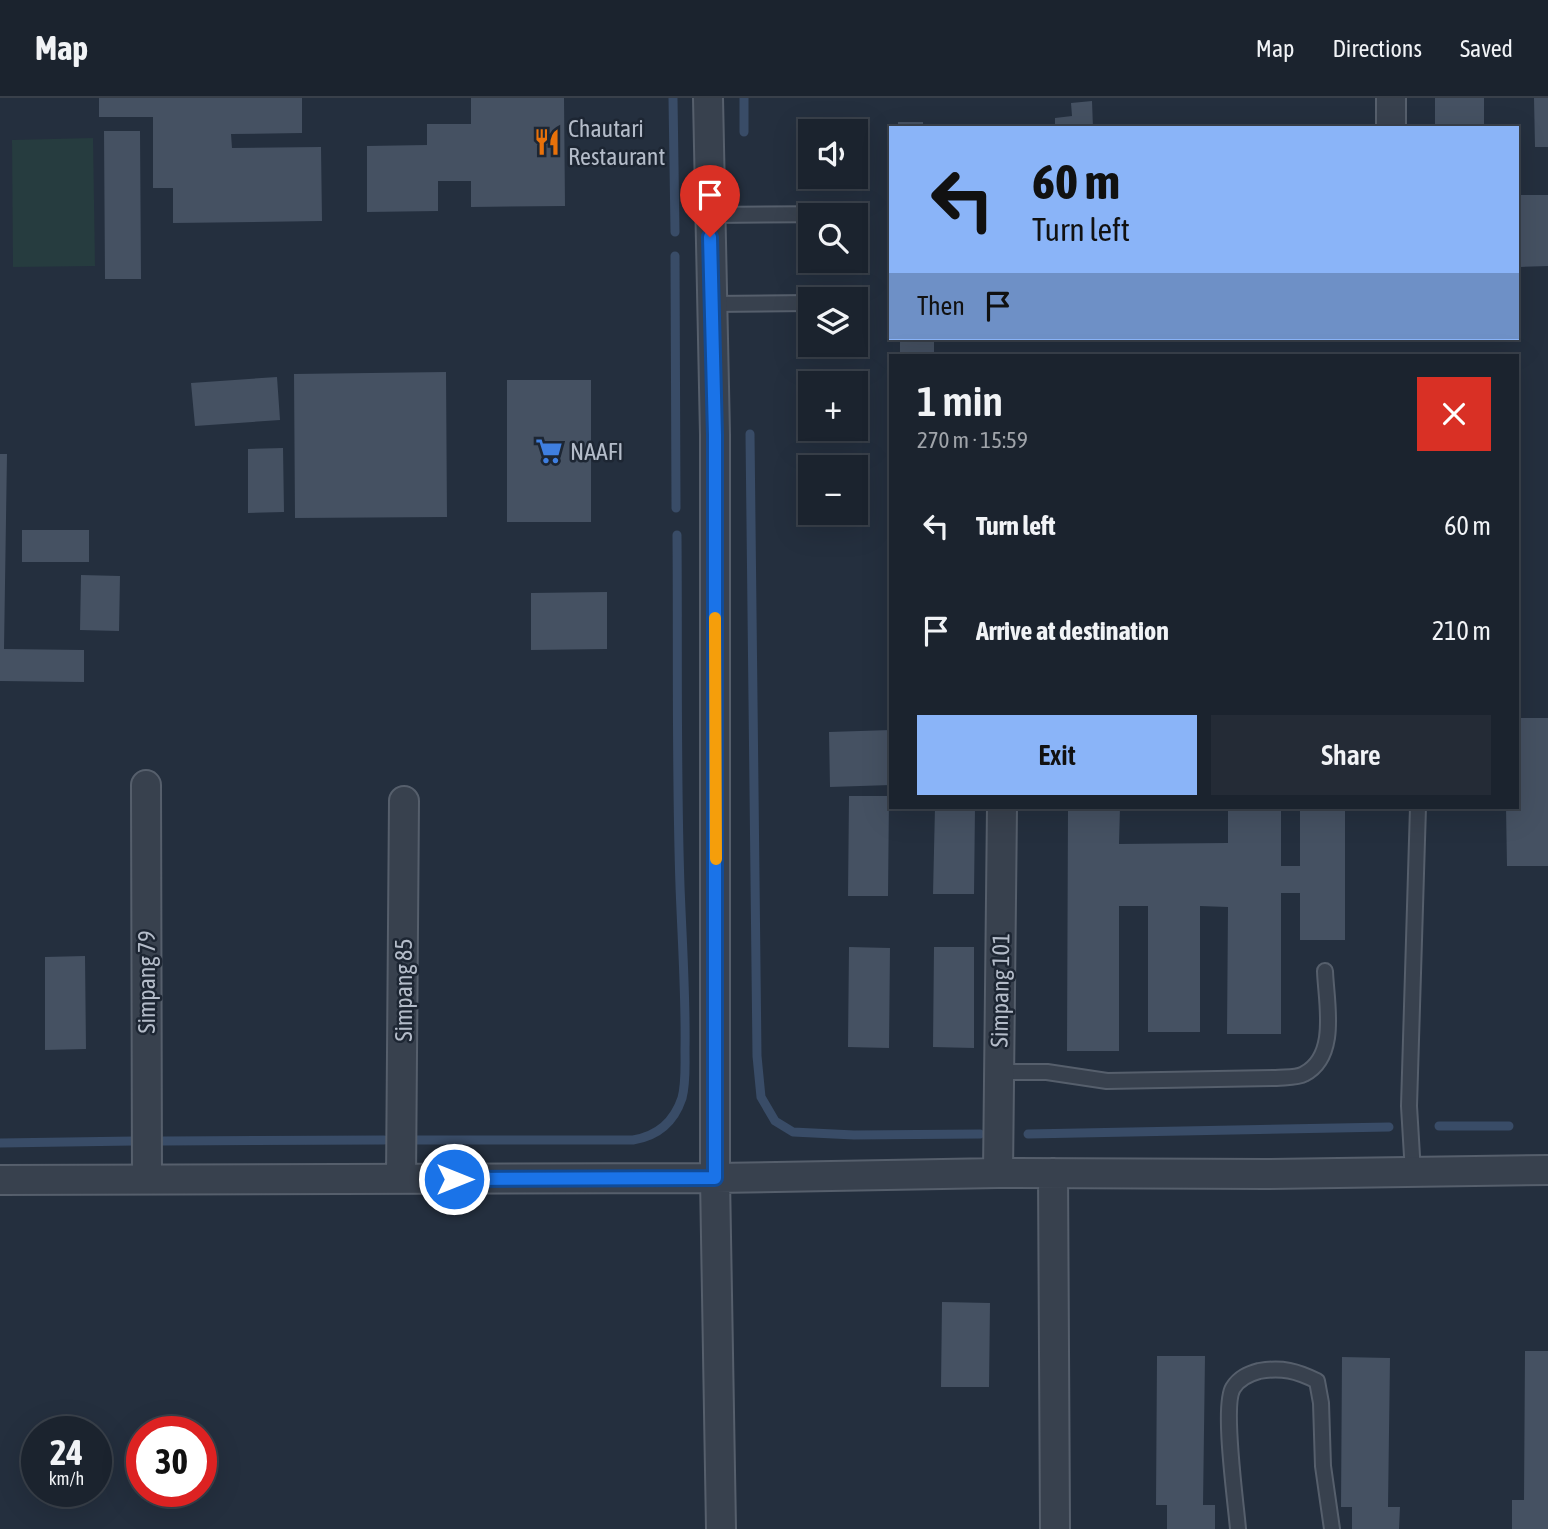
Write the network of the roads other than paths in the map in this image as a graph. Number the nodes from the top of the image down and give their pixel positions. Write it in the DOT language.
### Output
graph roads {
  1 [pos="708,98"];
  2 [pos="1391,98"];
  3 [pos="1391,126"];
  4 [pos="798,214"];
  5 [pos="710,215"];
  6 [pos="798,303"];
  7 [pos="712,304"];
  8 [pos="146,785"];
  9 [pos="404,801"];
  10 [pos="1002,809"];
  11 [pos="1418,809"];
  12 [pos="1325,971"];
  13 [pos="999,1072"];
  14 [pos="1548,1170"];
  15 [pos="1413,1172"];
  16 [pos="998,1173"];
  17 [pos="1053,1173"];
  18 [pos="715,1178"];
  19 [pos="147,1179"];
  20 [pos="401,1179"];
  21 [pos="0,1180"];
  22 [pos="721,1529"];
  23 [pos="1055,1529"];
  24 [pos="1238,1529"];
  25 [pos="1332,1529"];
  1 -- 5 [label="street"];
  2 -- 3 [label="street"];
  4 -- 5 [label="lane"];
  5 -- 7 [label="street"];
  6 -- 7 [label="lane"];
  7 -- 18 [label="street"];
  8 -- 19 [label="street, Simpang 79"];
  9 -- 20 [label="street, Simpang 85"];
  10 -- 13 [label="street, Simpang 101"];
  11 -- 15 [label="lane"];
  12 -- 13 [label="lane"];
  13 -- 16 [label="street, Simpang 101"];
  14 -- 15 [label="street"];
  15 -- 17 [label="street"];
  16 -- 17 [label="street"];
  16 -- 18 [label="street"];
  17 -- 23 [label="street"];
  18 -- 20 [label="street"];
  18 -- 22 [label="street"];
  19 -- 20 [label="street"];
  19 -- 21 [label="street"];
  24 -- 25 [label="lane"];
}
